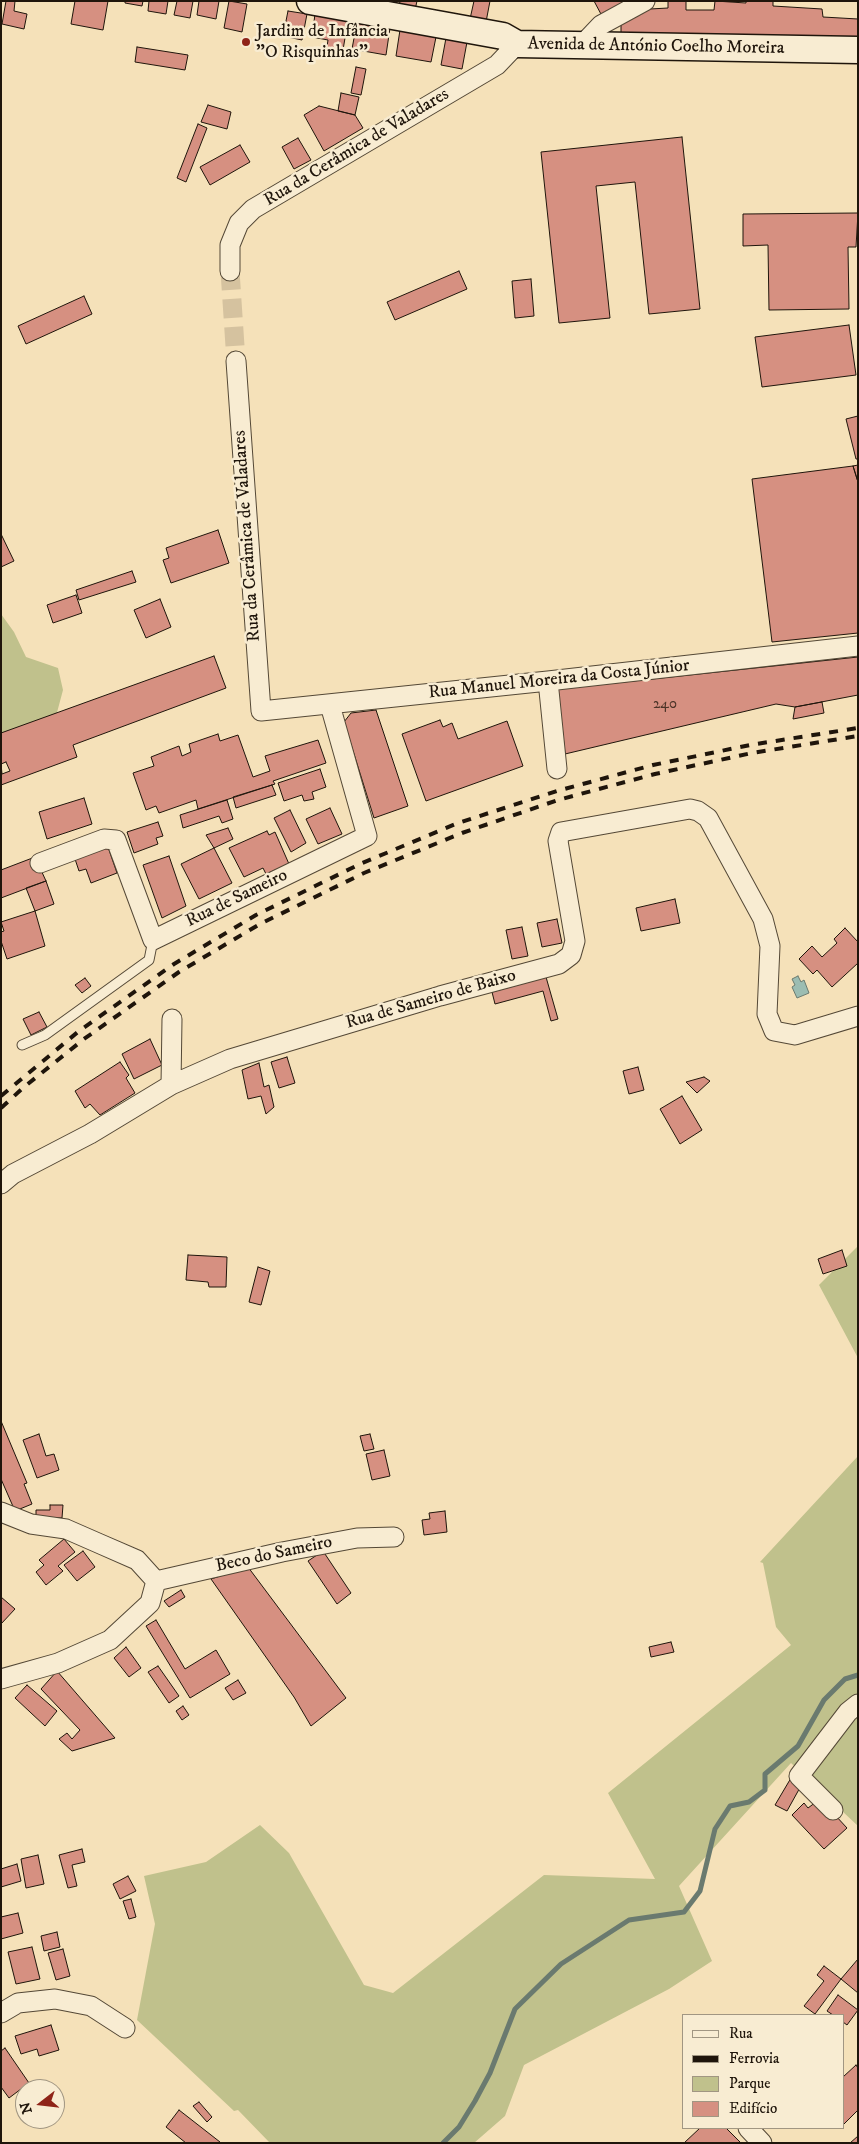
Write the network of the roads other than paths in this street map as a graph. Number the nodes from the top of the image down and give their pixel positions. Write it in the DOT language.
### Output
graph roads {
  1 [pos="310,1"];
  2 [pos="645,1"];
  3 [pos="392,9"];
  4 [pos="517,44"];
  5 [pos="582,45"];
  6 [pos="858,50"];
  7 [pos="230,271"];
  8 [pos="236,361"];
  9 [pos="858,646"];
  10 [pos="548,682"];
  11 [pos="330,704"];
  12 [pos="261,711"];
  13 [pos="557,769"];
  14 [pos="40,863"];
  15 [pos="153,940"];
  16 [pos="858,1016"];
  17 [pos="172,1019"];
  18 [pos="22,1045"];
  19 [pos="171,1085"];
  20 [pos="1,1184"];
  21 [pos="1,1512"];
  22 [pos="394,1537"];
  23 [pos="156,1581"];
  24 [pos="1,1679"];
  25 [pos="858,1704"];
  26 [pos="832,1810"];
  27 [pos="1,2013"];
  28 [pos="125,2028"];
  29 [pos="749,2129"];
  30 [pos="762,2143"];
  1 -- 3 [label="main road, Avenida de António Coelho Moreira"];
  2 -- 5 [label="street"];
  3 -- 4 [label="main road, Avenida de António Coelho Moreira"];
  4 -- 5 [label="main road, Avenida de António Coelho Moreira"];
  4 -- 7 [label="street, Rua da Cerâmica de Valadares"];
  5 -- 6 [label="main road, Avenida de António Coelho Moreira"];
  8 -- 12 [label="street, Rua da Cerâmica de Valadares"];
  9 -- 10 [label="street, Rua Manuel Moreira da Costa Júnior"];
  10 -- 11 [label="street, Rua Manuel Moreira da Costa Júnior"];
  10 -- 13 [label="street"];
  11 -- 12 [label="street, Rua Manuel Moreira da Costa Júnior"];
  11 -- 15 [label="street, Rua de Sameiro"];
  14 -- 15 [label="street"];
  15 -- 18 [label="lane"];
  16 -- 19 [label="street, Rua de Sameiro de Baixo"];
  17 -- 19 [label="street"];
  19 -- 20 [label="street, Rua de Sameiro de Baixo"];
  21 -- 23 [label="street"];
  22 -- 23 [label="street, Beco do Sameiro"];
  23 -- 24 [label="street"];
  25 -- 26 [label="street"];
  27 -- 28 [label="street"];
  29 -- 30 [label="street"];
}
